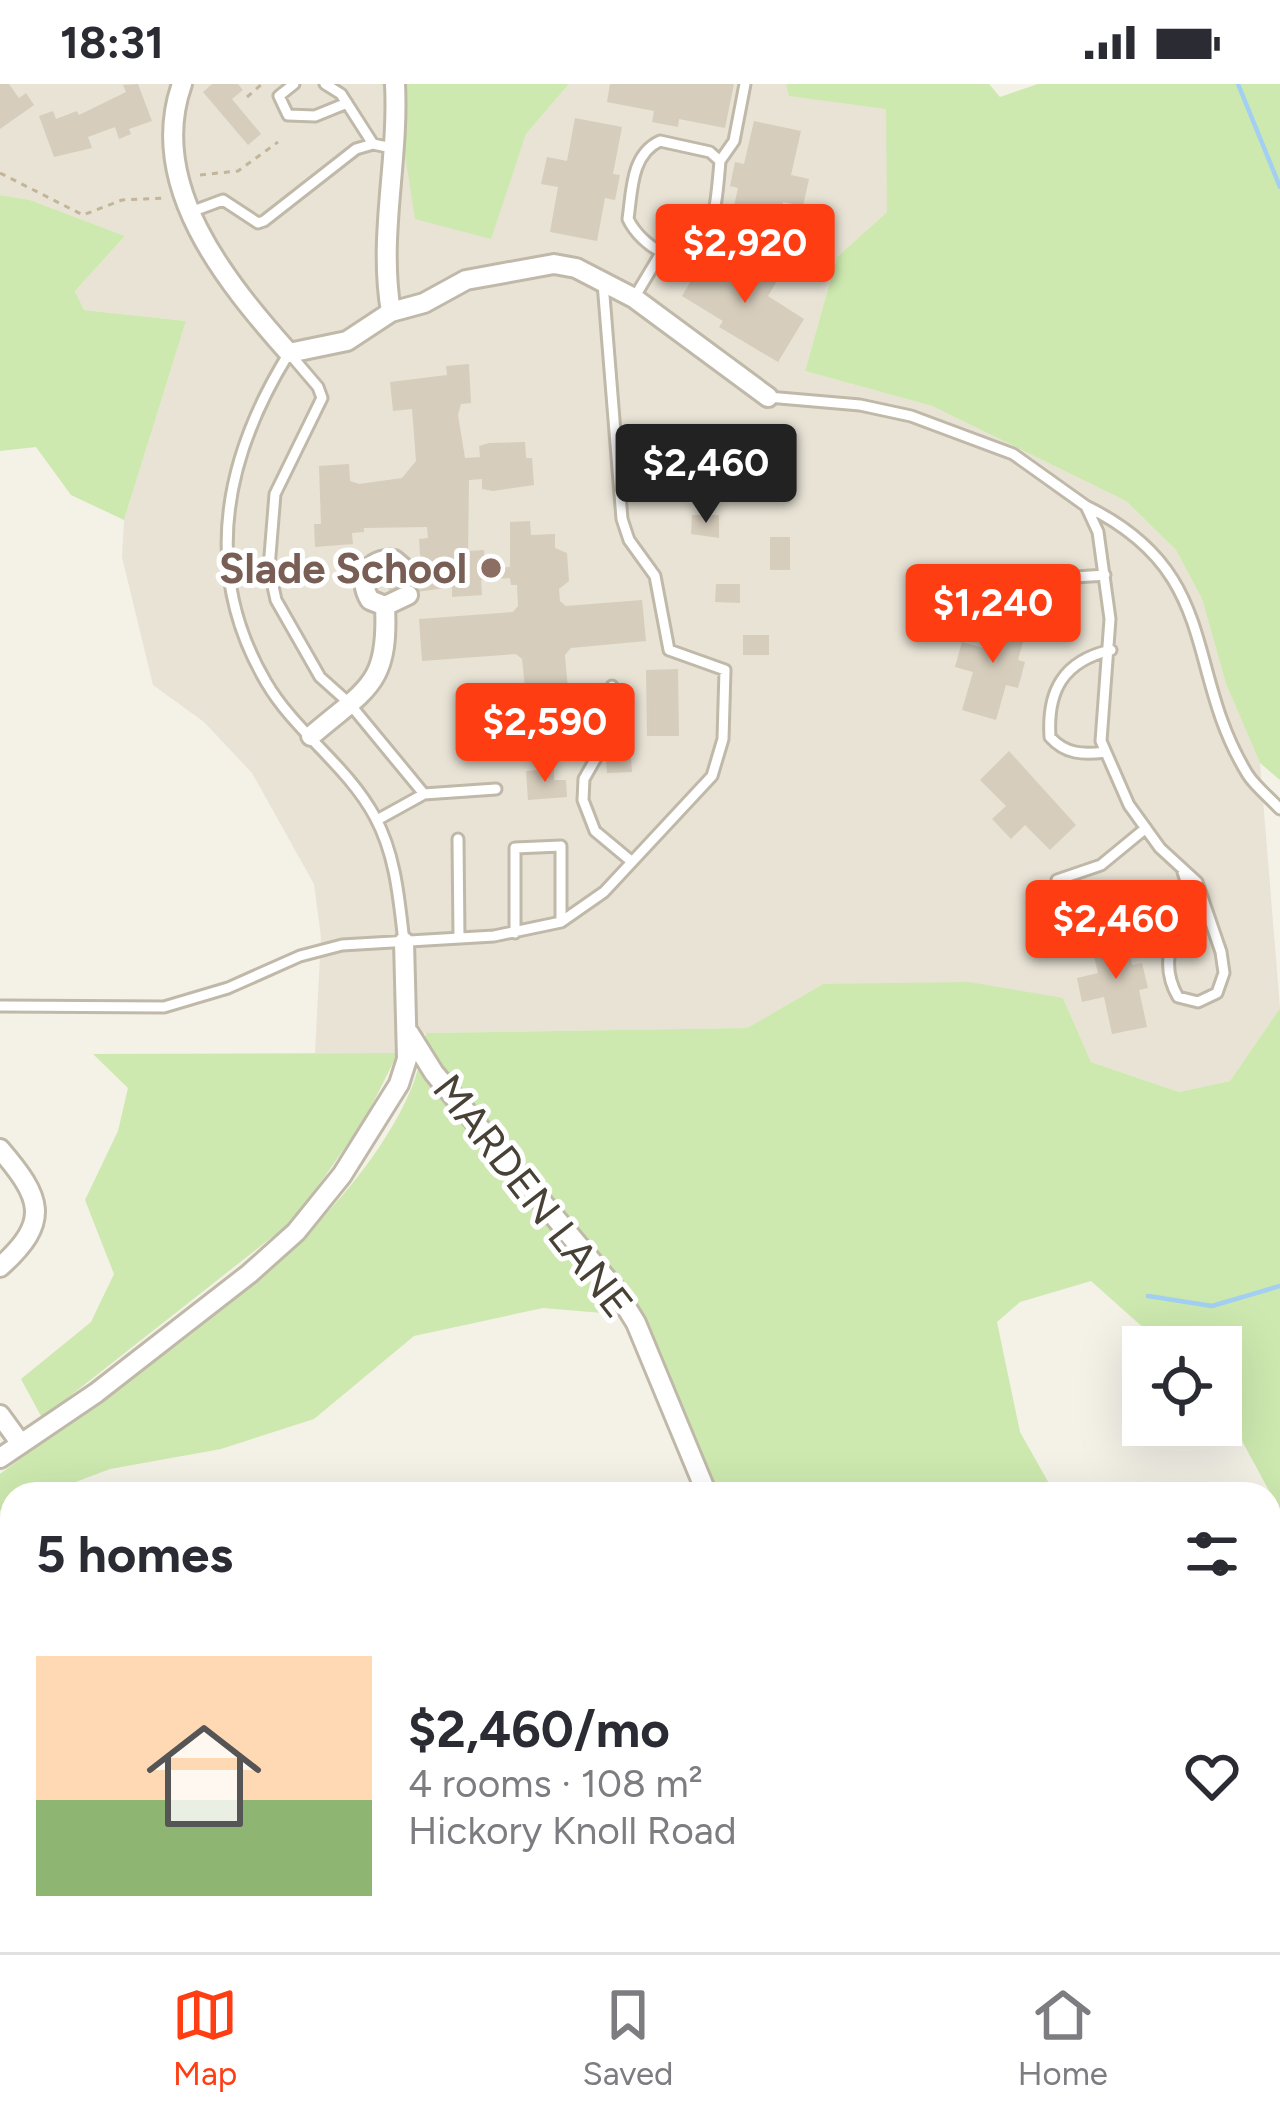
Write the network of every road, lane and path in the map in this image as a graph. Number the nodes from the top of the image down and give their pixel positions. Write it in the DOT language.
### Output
graph roads {
  1 [pos="182,84"];
  2 [pos="262,84"];
  3 [pos="294,84"];
  4 [pos="325,84"];
  5 [pos="395,84"];
  6 [pos="746,84"];
  7 [pos="247,97"];
  8 [pos="347,103"];
  9 [pos="278,142"];
  10 [pos="373,145"];
  11 [pos="394,148"];
  12 [pos="720,161"];
  13 [pos="0,173"];
  14 [pos="178,186"];
  15 [pos="188,213"];
  16 [pos="792,225"];
  17 [pos="695,250"];
  18 [pos="661,254"];
  19 [pos="603,282"];
  20 [pos="634,298"];
  21 [pos="391,312"];
  22 [pos="289,353"];
  23 [pos="768,397"];
  24 [pos="1086,506"];
  25 [pos="406,571"];
  26 [pos="1105,574"];
  27 [pos="408,595"];
  28 [pos="385,606"];
  29 [pos="975,617"];
  30 [pos="1111,650"];
  31 [pos="612,686"];
  32 [pos="349,704"];
  33 [pos="311,736"];
  34 [pos="1105,752"];
  35 [pos="496,789"];
  36 [pos="424,794"];
  37 [pos="1280,809"];
  38 [pos="377,820"];
  39 [pos="1147,829"];
  40 [pos="458,839"];
  41 [pos="631,861"];
  42 [pos="1184,872"];
  43 [pos="1057,880"];
  44 [pos="561,922"];
  45 [pos="515,933"];
  46 [pos="459,938"];
  47 [pos="404,942"];
  48 [pos="0,1006"];
  49 [pos="409,1033"];
  50 [pos="0,1149"];
  51 [pos="0,1267"];
  52 [pos="0,1414"];
  53 [pos="21,1444"];
  54 [pos="0,1458"];
  55 [pos="702,1482"];
  1 -- 14 [label="street"];
  2 -- 7 [label="path"];
  3 -- 8 [label="lane"];
  4 -- 8 [label="lane"];
  5 -- 11 [label="street"];
  6 -- 12 [label="lane"];
  8 -- 10 [label="lane"];
  9 -- 14 [label="path"];
  10 -- 11 [label="lane"];
  10 -- 15 [label="lane"];
  11 -- 21 [label="street"];
  12 -- 17 [label="lane"];
  12 -- 18 [label="lane"];
  13 -- 14 [label="path"];
  14 -- 15 [label="street"];
  15 -- 22 [label="street"];
  16 -- 17 [label="lane"];
  17 -- 18 [label="lane"];
  18 -- 20 [label="lane"];
  19 -- 20 [label="street"];
  19 -- 21 [label="street"];
  19 -- 41 [label="lane"];
  20 -- 23 [label="street"];
  21 -- 22 [label="street"];
  22 -- 32 [label="lane"];
  22 -- 33 [label="lane"];
  23 -- 24 [label="lane"];
  24 -- 26 [label="lane"];
  24 -- 37 [label="lane"];
  25 -- 28 [label="street"];
  26 -- 29 [label="lane"];
  26 -- 30 [label="lane"];
  27 -- 28 [label="street"];
  28 -- 32 [label="street"];
  30 -- 34 [label="lane"];
  30 -- 34 [label="lane"];
  31 -- 41 [label="lane"];
  32 -- 33 [label="street"];
  32 -- 36 [label="lane"];
  33 -- 38 [label="lane"];
  34 -- 39 [label="lane"];
  35 -- 36 [label="lane"];
  36 -- 38 [label="lane"];
  38 -- 47 [label="lane"];
  39 -- 42 [label="lane"];
  39 -- 43 [label="lane"];
  40 -- 46 [label="lane"];
  41 -- 44 [label="lane"];
  42 -- 42 [label="lane"];
  44 -- 45 [label="lane"];
  44 -- 45 [label="lane"];
  45 -- 46 [label="lane"];
  46 -- 47 [label="lane"];
  47 -- 48 [label="lane"];
  47 -- 49 [label="street"];
  49 -- 53 [label="street"];
  49 -- 55 [label="street, MARDEN LANE"];
  50 -- 51 [label="street"];
  52 -- 53 [label="street"];
  53 -- 54 [label="street"];
}
